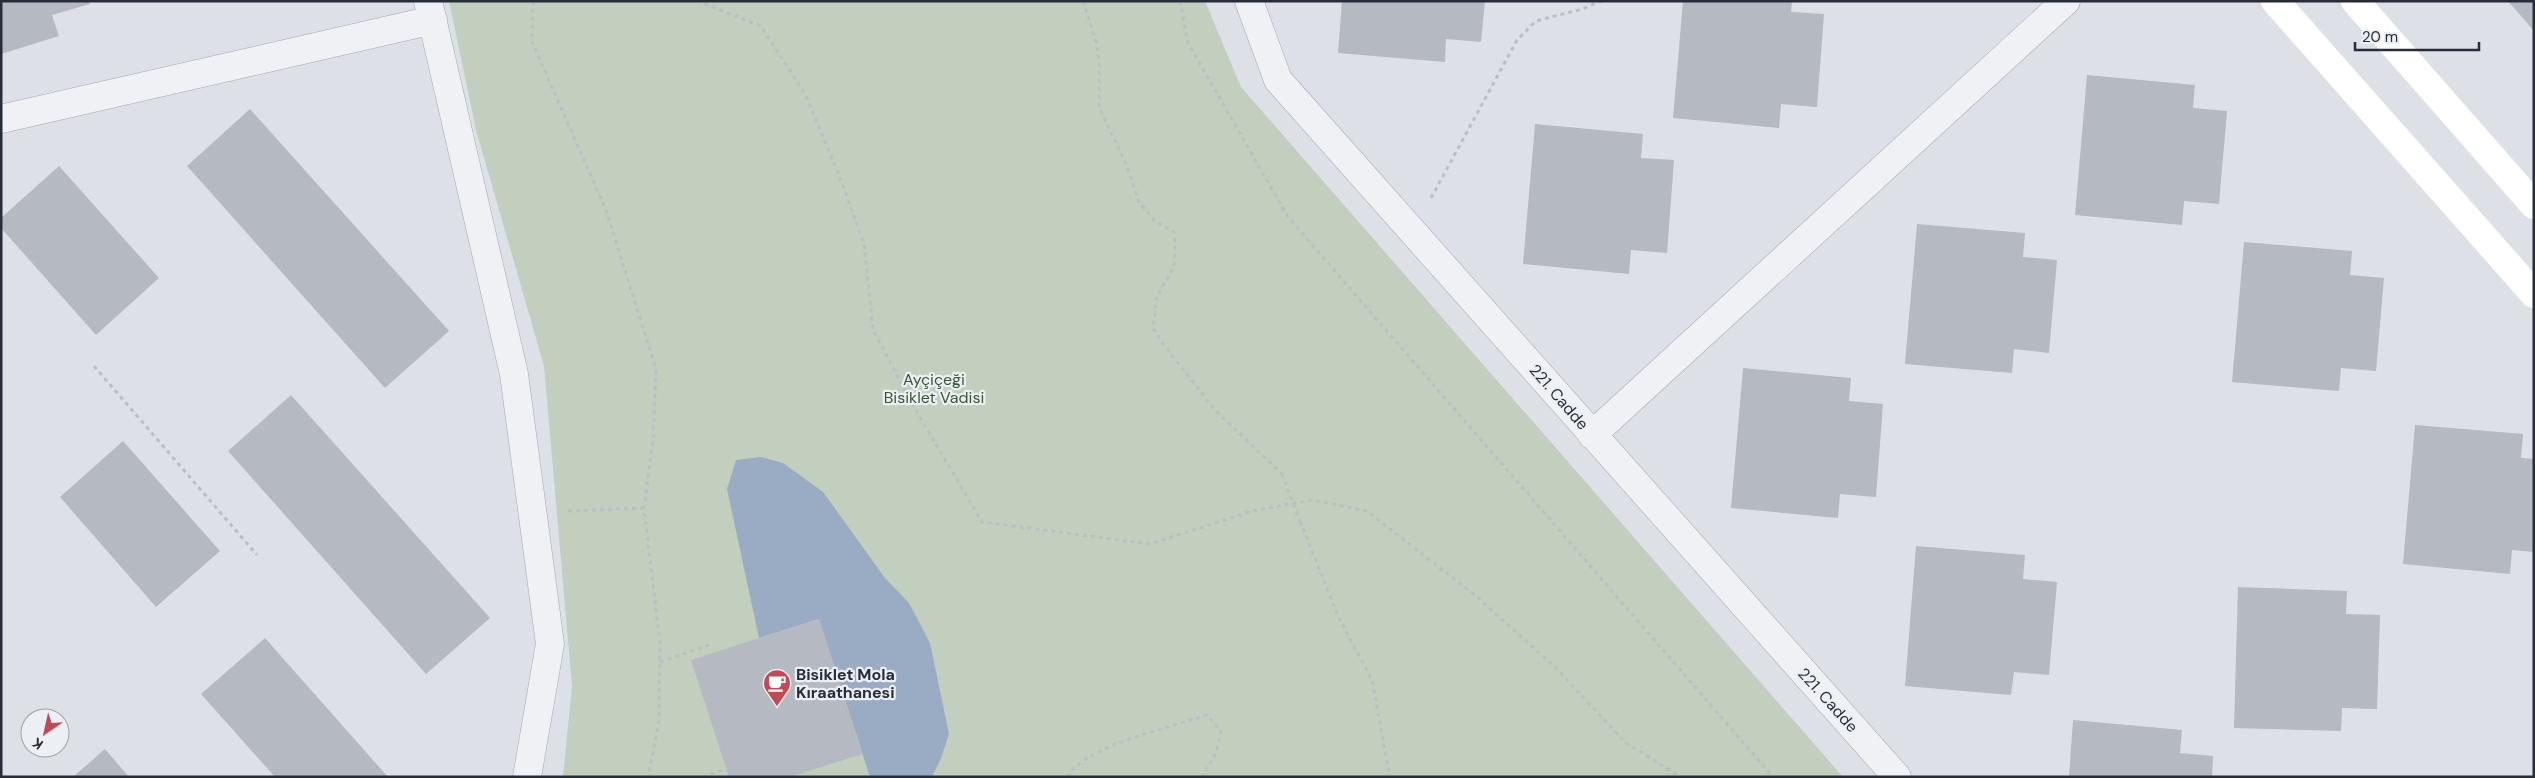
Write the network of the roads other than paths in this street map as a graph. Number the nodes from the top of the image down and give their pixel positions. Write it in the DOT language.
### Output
graph roads {
  1 [pos="1249,1"];
  2 [pos="2066,1"];
  3 [pos="2275,1"];
  4 [pos="2355,1"];
  5 [pos="431,10"];
  6 [pos="1,119"];
  7 [pos="2534,205"];
  8 [pos="2534,294"];
  9 [pos="1592,435"];
  10 [pos="527,777"];
  11 [pos="1897,777"];
  1 -- 9 [label="street, 221. Cadde"];
  2 -- 9 [label="street"];
  3 -- 8 [label="street"];
  4 -- 7 [label="street"];
  5 -- 6 [label="street"];
  5 -- 10 [label="street"];
  9 -- 11 [label="street, 221. Cadde"];
}
